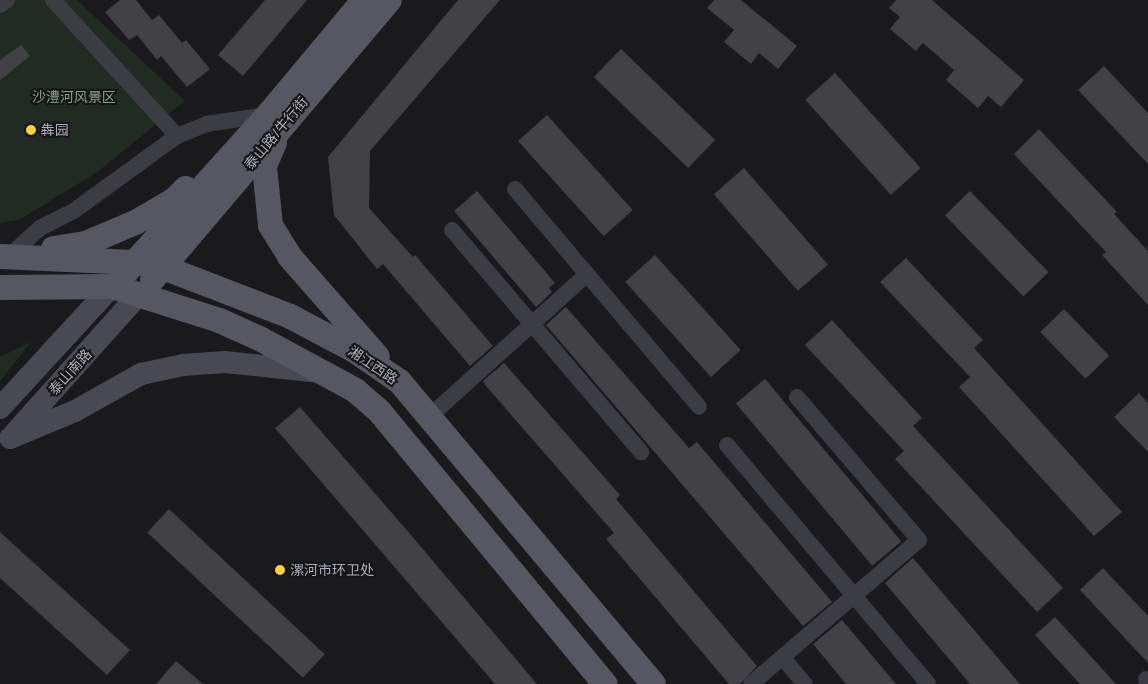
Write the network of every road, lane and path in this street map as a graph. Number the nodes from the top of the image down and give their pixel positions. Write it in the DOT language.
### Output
graph roads {
  1 [pos="6,0"];
  2 [pos="53,0"];
  3 [pos="363,0"];
  4 [pos="389,0"];
  5 [pos="0,5"];
  6 [pos="273,122"];
  7 [pos="177,136"];
  8 [pos="515,189"];
  9 [pos="452,230"];
  10 [pos="5,256"];
  11 [pos="134,262"];
  12 [pos="163,267"];
  13 [pos="586,275"];
  14 [pos="112,286"];
  15 [pos="0,287"];
  16 [pos="139,294"];
  17 [pos="533,324"];
  18 [pos="325,373"];
  19 [pos="399,380"];
  20 [pos="797,397"];
  21 [pos="699,407"];
  22 [pos="0,408"];
  23 [pos="429,417"];
  24 [pos="5,444"];
  25 [pos="727,445"];
  26 [pos="641,452"];
  27 [pos="854,596"];
  28 [pos="783,658"];
  29 [pos="605,684"];
  30 [pos="653,684"];
  31 [pos="751,684"];
  32 [pos="805,684"];
  33 [pos="928,684"];
  1 -- 5 [label="street"];
  2 -- 7 [label="street"];
  3 -- 6 [label="main road, 泰山路/牛行街"];
  4 -- 6 [label="main road, 泰山路/牛行街"];
  6 -- 7 [label="street"];
  6 -- 10 [label="main road"];
  6 -- 11 [label="main road, 泰山路/牛行街"];
  6 -- 12 [label="main road, 泰山路/牛行街"];
  6 -- 19 [label="main road"];
  7 -- 10 [label="street"];
  8 -- 13 [label="street"];
  9 -- 17 [label="street"];
  10 -- 11 [label="main road, 湘江西路"];
  11 -- 12 [label="main road, 湘江西路"];
  11 -- 14 [label="main road, 泰山路/牛行街"];
  12 -- 16 [label="main road, 泰山路/牛行街"];
  12 -- 19 [label="main road, 湘江西路"];
  13 -- 17 [label="street"];
  13 -- 21 [label="street"];
  14 -- 15 [label="main road"];
  14 -- 16 [label="main road"];
  14 -- 22 [label="main road, 泰山南路"];
  16 -- 18 [label="main road"];
  16 -- 24 [label="main road, 泰山南路"];
  17 -- 23 [label="street"];
  17 -- 26 [label="street"];
  18 -- 24 [label="main road"];
  18 -- 29 [label="main road"];
  19 -- 23 [label="main road, 湘江西路"];
  20 -- 27 [label="street"];
  23 -- 30 [label="main road, 湘江西路"];
  25 -- 27 [label="street"];
  27 -- 28 [label="street"];
  27 -- 33 [label="street"];
  28 -- 31 [label="street"];
  28 -- 32 [label="street"];
}
